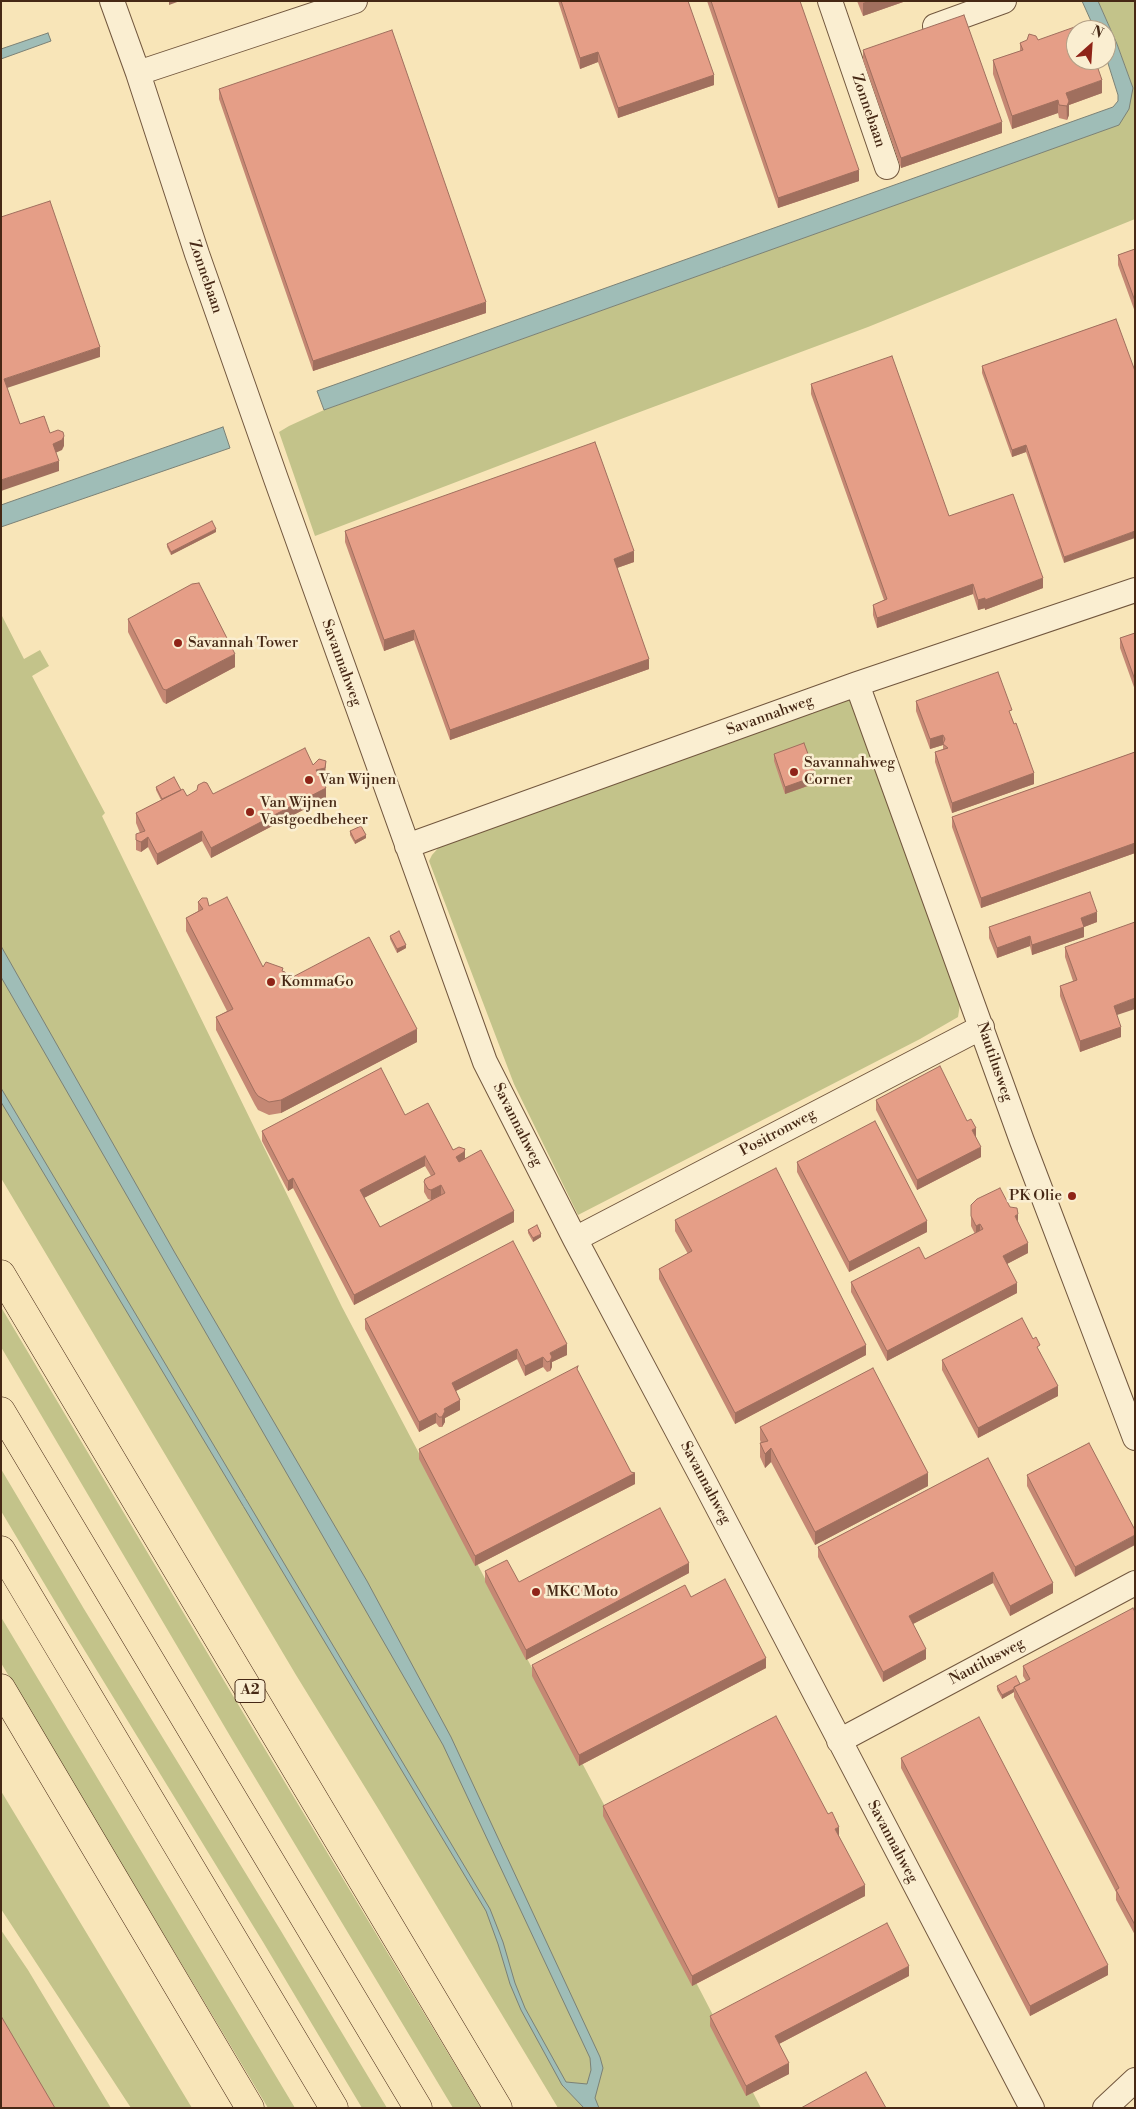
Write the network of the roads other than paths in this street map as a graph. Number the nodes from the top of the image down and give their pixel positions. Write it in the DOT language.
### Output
graph roads {
  1 [pos="112,1"];
  2 [pos="355,1"];
  3 [pos="830,1"];
  4 [pos="1004,1"];
  5 [pos="913,34"];
  6 [pos="138,73"];
  7 [pos="887,167"];
  8 [pos="276,479"];
  9 [pos="1135,590"];
  10 [pos="858,684"];
  11 [pos="407,846"];
  12 [pos="982,1027"];
  13 [pos="575,1239"];
  14 [pos="1,1274"];
  15 [pos="1,1411"];
  16 [pos="1135,1438"];
  17 [pos="1,1550"];
  18 [pos="1135,1583"];
  19 [pos="1,1688"];
  20 [pos="839,1741"];
  21 [pos="1135,2080"];
  22 [pos="250,2108"];
  23 [pos="334,2108"];
  24 [pos="418,2108"];
  25 [pos="498,2108"];
  26 [pos="1032,2108"];
  27 [pos="1105,2108"];
  1 -- 6 [label="street, Zonnebaan"];
  2 -- 6 [label="street"];
  3 -- 7 [label="street, Zonnebaan"];
  4 -- 5 [label="street"];
  6 -- 8 [label="street, Zonnebaan"];
  8 -- 11 [label="street, Savannahweg"];
  9 -- 10 [label="street, Savannahweg"];
  10 -- 11 [label="street, Savannahweg"];
  10 -- 12 [label="street, Nautilusweg"];
  11 -- 13 [label="street, Savannahweg"];
  12 -- 13 [label="street, Positronweg"];
  12 -- 16 [label="street, Nautilusweg"];
  13 -- 20 [label="street, Savannahweg"];
  14 -- 25 [label="highway, A2"];
  15 -- 24 [label="highway"];
  17 -- 23 [label="highway"];
  18 -- 20 [label="street, Nautilusweg"];
  19 -- 22 [label="highway"];
  20 -- 26 [label="street, Savannahweg"];
  21 -- 27 [label="street"];
}
